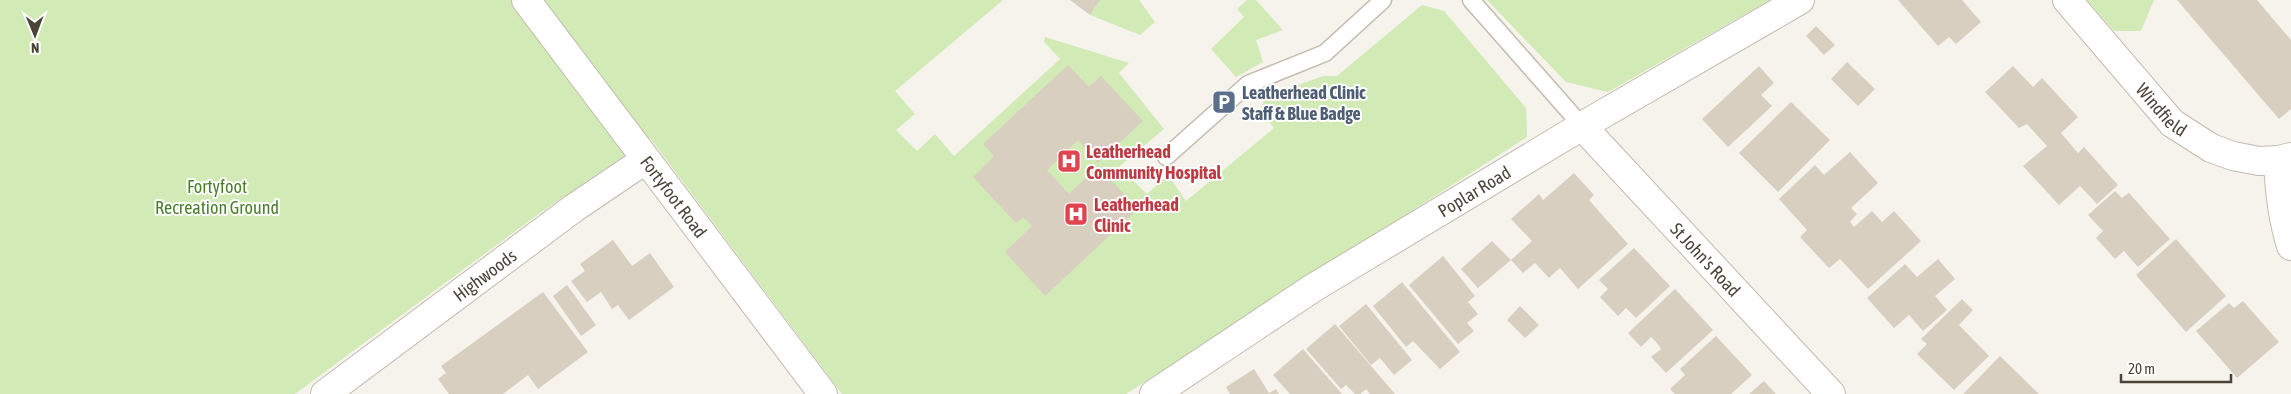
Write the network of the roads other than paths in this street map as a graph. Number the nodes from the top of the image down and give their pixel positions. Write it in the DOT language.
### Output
graph roads {
  1 [pos="526,0"];
  2 [pos="1383,0"];
  3 [pos="1471,0"];
  4 [pos="1800,0"];
  5 [pos="2067,0"];
  6 [pos="1582,126"];
  7 [pos="1166,157"];
  8 [pos="2285,158"];
  9 [pos="645,160"];
  10 [pos="2291,246"];
  11 [pos="325,394"];
  12 [pos="823,394"];
  13 [pos="1154,394"];
  14 [pos="1831,394"];
  1 -- 9 [label="street, Fortyfoot Road"];
  2 -- 7 [label="lane"];
  3 -- 6 [label="lane"];
  4 -- 6 [label="street, Poplar Road"];
  5 -- 8 [label="street, Windfield"];
  6 -- 13 [label="street, Poplar Road"];
  6 -- 14 [label="street, St John's Road"];
  8 -- 10 [label="street"];
  9 -- 11 [label="street, Highwoods"];
  9 -- 12 [label="street, Fortyfoot Road"];
}
